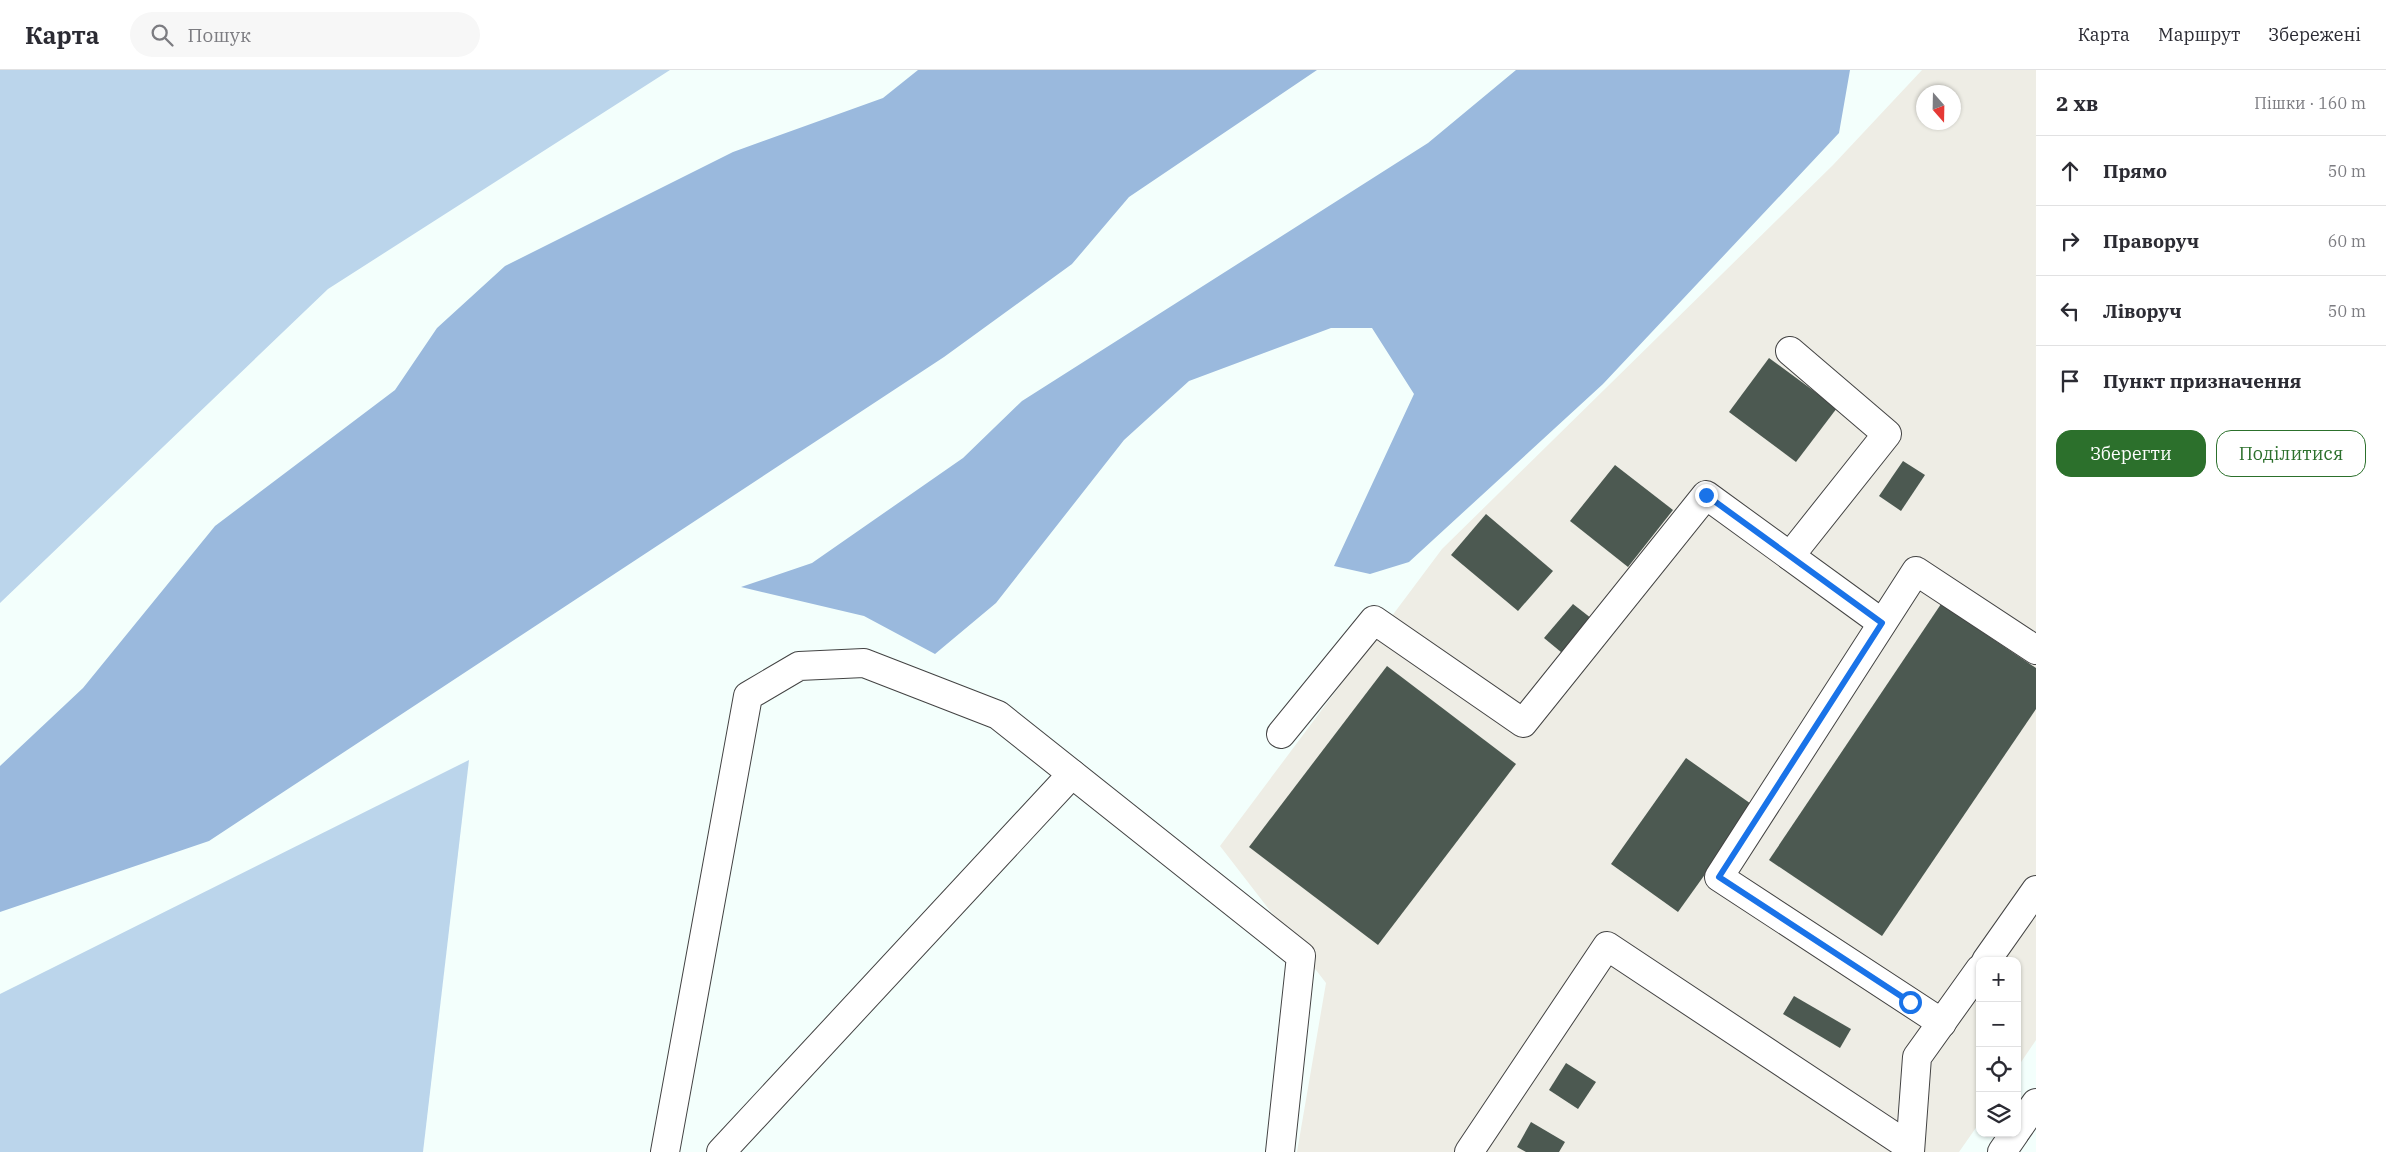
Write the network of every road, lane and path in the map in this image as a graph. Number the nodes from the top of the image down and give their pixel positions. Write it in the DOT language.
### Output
graph roads {
  1 [pos="1790,351"];
  2 [pos="1790,556"];
  3 [pos="1882,623"];
  4 [pos="2036,650"];
  5 [pos="1281,734"];
  6 [pos="1072,774"];
  7 [pos="2036,890"];
  8 [pos="1989,957"];
  9 [pos="1976,975"];
  10 [pos="1942,1023"];
  11 [pos="2036,1103"];
  12 [pos="2021,1125"];
  13 [pos="2012,1137"];
  14 [pos="1910,1150"];
  15 [pos="664,1152"];
  16 [pos="721,1152"];
  17 [pos="1280,1152"];
  18 [pos="1469,1152"];
  19 [pos="2002,1152"];
  1 -- 2 [label="street"];
  2 -- 3 [label="street"];
  2 -- 5 [label="street"];
  3 -- 4 [label="street"];
  3 -- 10 [label="street"];
  6 -- 15 [label="street"];
  6 -- 16 [label="street"];
  6 -- 17 [label="street"];
  7 -- 8 [label="street"];
  9 -- 10 [label="street"];
  10 -- 14 [label="street"];
  11 -- 12 [label="street"];
  13 -- 19 [label="street"];
  14 -- 18 [label="street"];
}
